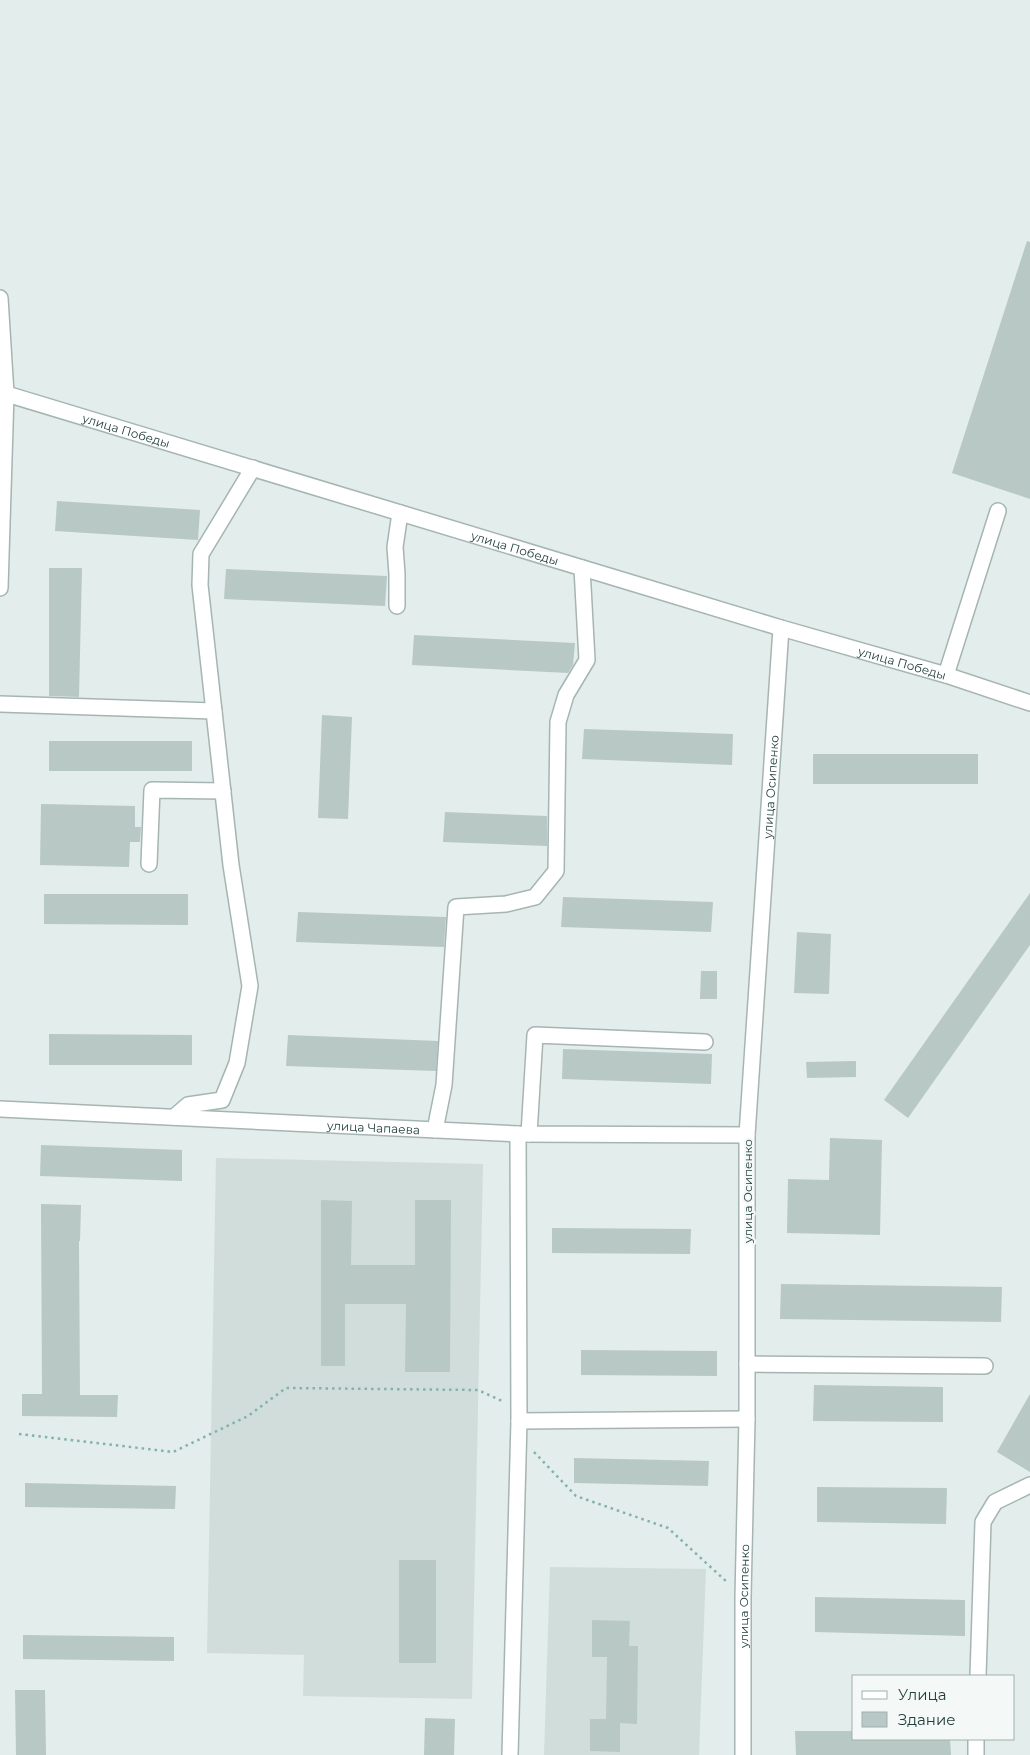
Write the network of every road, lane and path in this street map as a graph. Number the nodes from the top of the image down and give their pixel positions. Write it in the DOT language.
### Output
graph roads {
  1 [pos="0,298"];
  2 [pos="3,393"];
  3 [pos="253,468"];
  4 [pos="998,511"];
  5 [pos="400,513"];
  6 [pos="582,568"];
  7 [pos="0,588"];
  8 [pos="398,606"];
  9 [pos="781,628"];
  10 [pos="946,675"];
  11 [pos="1030,703"];
  12 [pos="0,704"];
  13 [pos="214,711"];
  14 [pos="223,791"];
  15 [pos="149,864"];
  16 [pos="705,1042"];
  17 [pos="0,1109"];
  18 [pos="174,1117"];
  19 [pos="435,1130"];
  20 [pos="524,1134"];
  21 [pos="748,1135"];
  22 [pos="747,1364"];
  23 [pos="985,1366"];
  24 [pos="508,1404"];
  25 [pos="747,1419"];
  26 [pos="519,1428"];
  27 [pos="19,1434"];
  28 [pos="1030,1485"];
  29 [pos="743,1597"];
  30 [pos="978,1675"];
  31 [pos="976,1740"];
  32 [pos="510,1755"];
  33 [pos="743,1755"];
  34 [pos="976,1755"];
  1 -- 2 [label="street"];
  2 -- 3 [label="street, улица Победы"];
  2 -- 7 [label="street"];
  3 -- 5 [label="street, улица Победы"];
  3 -- 13 [label="street"];
  4 -- 10 [label="street"];
  5 -- 6 [label="street, улица Победы"];
  5 -- 8 [label="street"];
  6 -- 9 [label="street, улица Победы"];
  6 -- 19 [label="street"];
  9 -- 10 [label="street, улица Победы"];
  9 -- 21 [label="street, улица Осипенко"];
  10 -- 11 [label="street, улица Победы"];
  12 -- 13 [label="street"];
  13 -- 14 [label="street"];
  14 -- 15 [label="street"];
  14 -- 18 [label="street"];
  16 -- 20 [label="street"];
  17 -- 18 [label="street, улица Чапаева"];
  18 -- 19 [label="street, улица Чапаева"];
  19 -- 20 [label="street, улица Чапаева"];
  20 -- 21 [label="street, улица Чапаева"];
  20 -- 26 [label="street"];
  21 -- 22 [label="street, улица Осипенко"];
  22 -- 23 [label="street"];
  22 -- 25 [label="street, улица Осипенко"];
  24 -- 27 [label="path"];
  25 -- 26 [label="street"];
  25 -- 29 [label="street, улица Осипенко"];
  26 -- 29 [label="path"];
  26 -- 32 [label="street"];
  28 -- 30 [label="street"];
  29 -- 33 [label="street, улица Осипенко"];
  31 -- 34 [label="street"];
}
